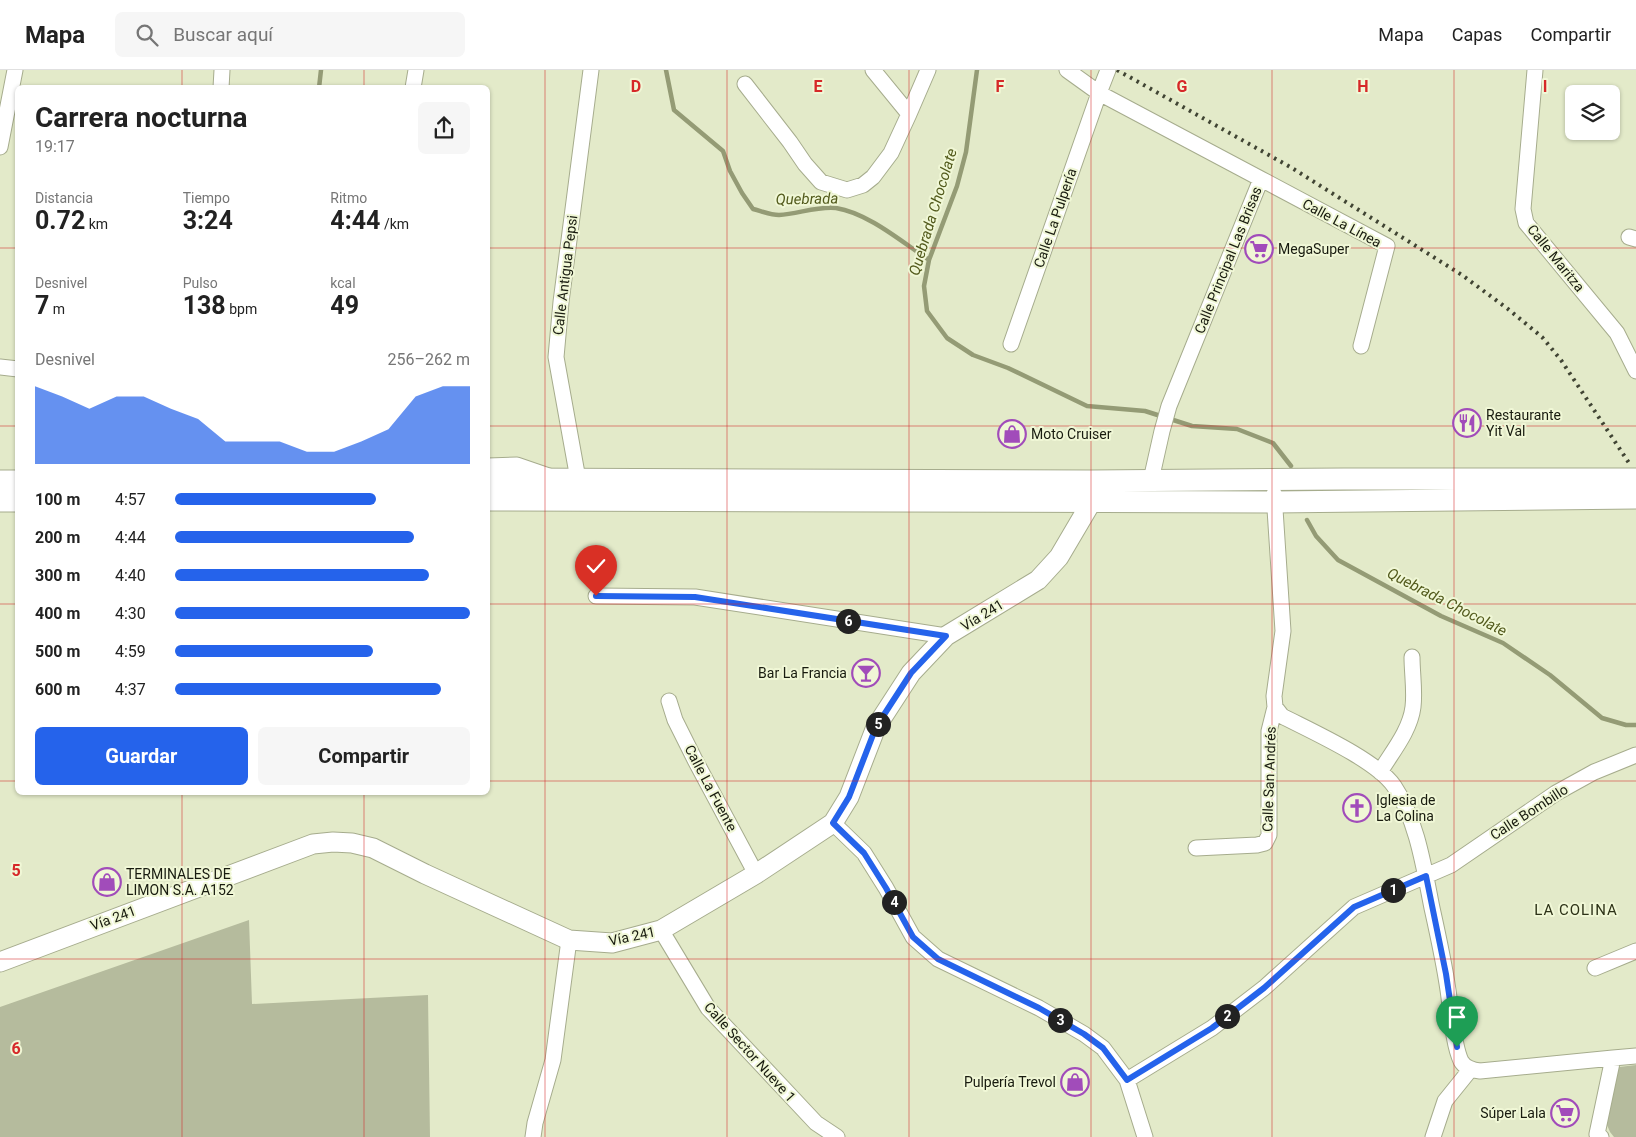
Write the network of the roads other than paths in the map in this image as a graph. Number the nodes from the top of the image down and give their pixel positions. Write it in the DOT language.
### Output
graph roads {
  1 [pos="14,70"];
  2 [pos="222,70"];
  3 [pos="416,70"];
  4 [pos="591,70"];
  5 [pos="873,70"];
  6 [pos="928,70"];
  7 [pos="1067,70"];
  8 [pos="1108,70"];
  9 [pos="1535,70"];
  10 [pos="745,84"];
  11 [pos="221,85"];
  12 [pos="414,85"];
  13 [pos="1099,93"];
  14 [pos="909,114"];
  15 [pos="0,147"];
  16 [pos="1261,179"];
  17 [pos="1011,344"];
  18 [pos="1360,346"];
  19 [pos="0,368"];
  20 [pos="15,369"];
  21 [pos="1636,371"];
  22 [pos="490,466"];
  23 [pos="490,479"];
  24 [pos="568,479"];
  25 [pos="1636,479"];
  26 [pos="1151,480"];
  27 [pos="1273,480"];
  28 [pos="0,481"];
  29 [pos="15,481"];
  30 [pos="1091,491"];
  31 [pos="1636,498"];
  32 [pos="490,500"];
  33 [pos="0,501"];
  34 [pos="15,501"];
  35 [pos="1274,502"];
  36 [pos="596,596"];
  37 [pos="946,636"];
  38 [pos="1412,657"];
  39 [pos="669,700"];
  40 [pos="1275,707"];
  41 [pos="1636,755"];
  42 [pos="1380,772"];
  43 [pos="833,823"];
  44 [pos="1196,848"];
  45 [pos="756,874"];
  46 [pos="1426,876"];
  47 [pos="661,930"];
  48 [pos="570,940"];
  49 [pos="1636,951"];
  50 [pos="0,962"];
  51 [pos="1595,968"];
  52 [pos="1636,1056"];
  53 [pos="1613,1058"];
  54 [pos="1470,1070"];
  55 [pos="1127,1080"];
  56 [pos="1598,1136"];
  57 [pos="533,1137"];
  58 [pos="837,1137"];
  59 [pos="1145,1137"];
  60 [pos="1433,1137"];
  1 -- 15 [label="street"];
  2 -- 11 [label="street"];
  3 -- 12 [label="street"];
  4 -- 24 [label="street, Calle Antigua Pepsi"];
  5 -- 14 [label="street"];
  6 -- 14 [label="street"];
  7 -- 13 [label="street, Calle Principal Las Brisas"];
  8 -- 13 [label="street"];
  9 -- 21 [label="street, Calle Maritza"];
  10 -- 14 [label="street"];
  13 -- 16 [label="street, Calle Principal Las Brisas"];
  13 -- 17 [label="street, Calle La Pulpería"];
  16 -- 18 [label="street, Calle La Línea"];
  16 -- 26 [label="street, Calle Principal Las Brisas"];
  19 -- 20 [label="street"];
  22 -- 24 [label="street"];
  23 -- 24 [label="highway"];
  24 -- 30 [label="highway"];
  25 -- 27 [label="highway"];
  26 -- 27 [label="highway"];
  26 -- 30 [label="highway"];
  27 -- 35 [label="street"];
  28 -- 29 [label="highway"];
  30 -- 32 [label="highway"];
  30 -- 35 [label="highway"];
  30 -- 37 [label="main road, Vía 241"];
  31 -- 35 [label="highway"];
  33 -- 34 [label="highway"];
  35 -- 40 [label="street"];
  36 -- 37 [label="street"];
  37 -- 43 [label="main road, Vía 241"];
  38 -- 42 [label="street"];
  39 -- 45 [label="street, Calle La Fuente"];
  40 -- 42 [label="street"];
  40 -- 44 [label="street, Calle San Andrés"];
  41 -- 46 [label="street, Calle Bombillo"];
  42 -- 46 [label="street"];
  43 -- 45 [label="main road, Vía 241"];
  43 -- 55 [label="street"];
  45 -- 47 [label="main road, Vía 241"];
  46 -- 54 [label="street"];
  46 -- 55 [label="street, Calle Bombillo"];
  47 -- 48 [label="main road, Vía 241"];
  47 -- 58 [label="street, Calle Sector Nueve 1"];
  48 -- 50 [label="main road, Vía 241"];
  48 -- 57 [label="street"];
  49 -- 51 [label="street"];
  52 -- 53 [label="street"];
  53 -- 54 [label="street"];
  53 -- 56 [label="street"];
  54 -- 60 [label="street"];
  55 -- 59 [label="street"];
}
